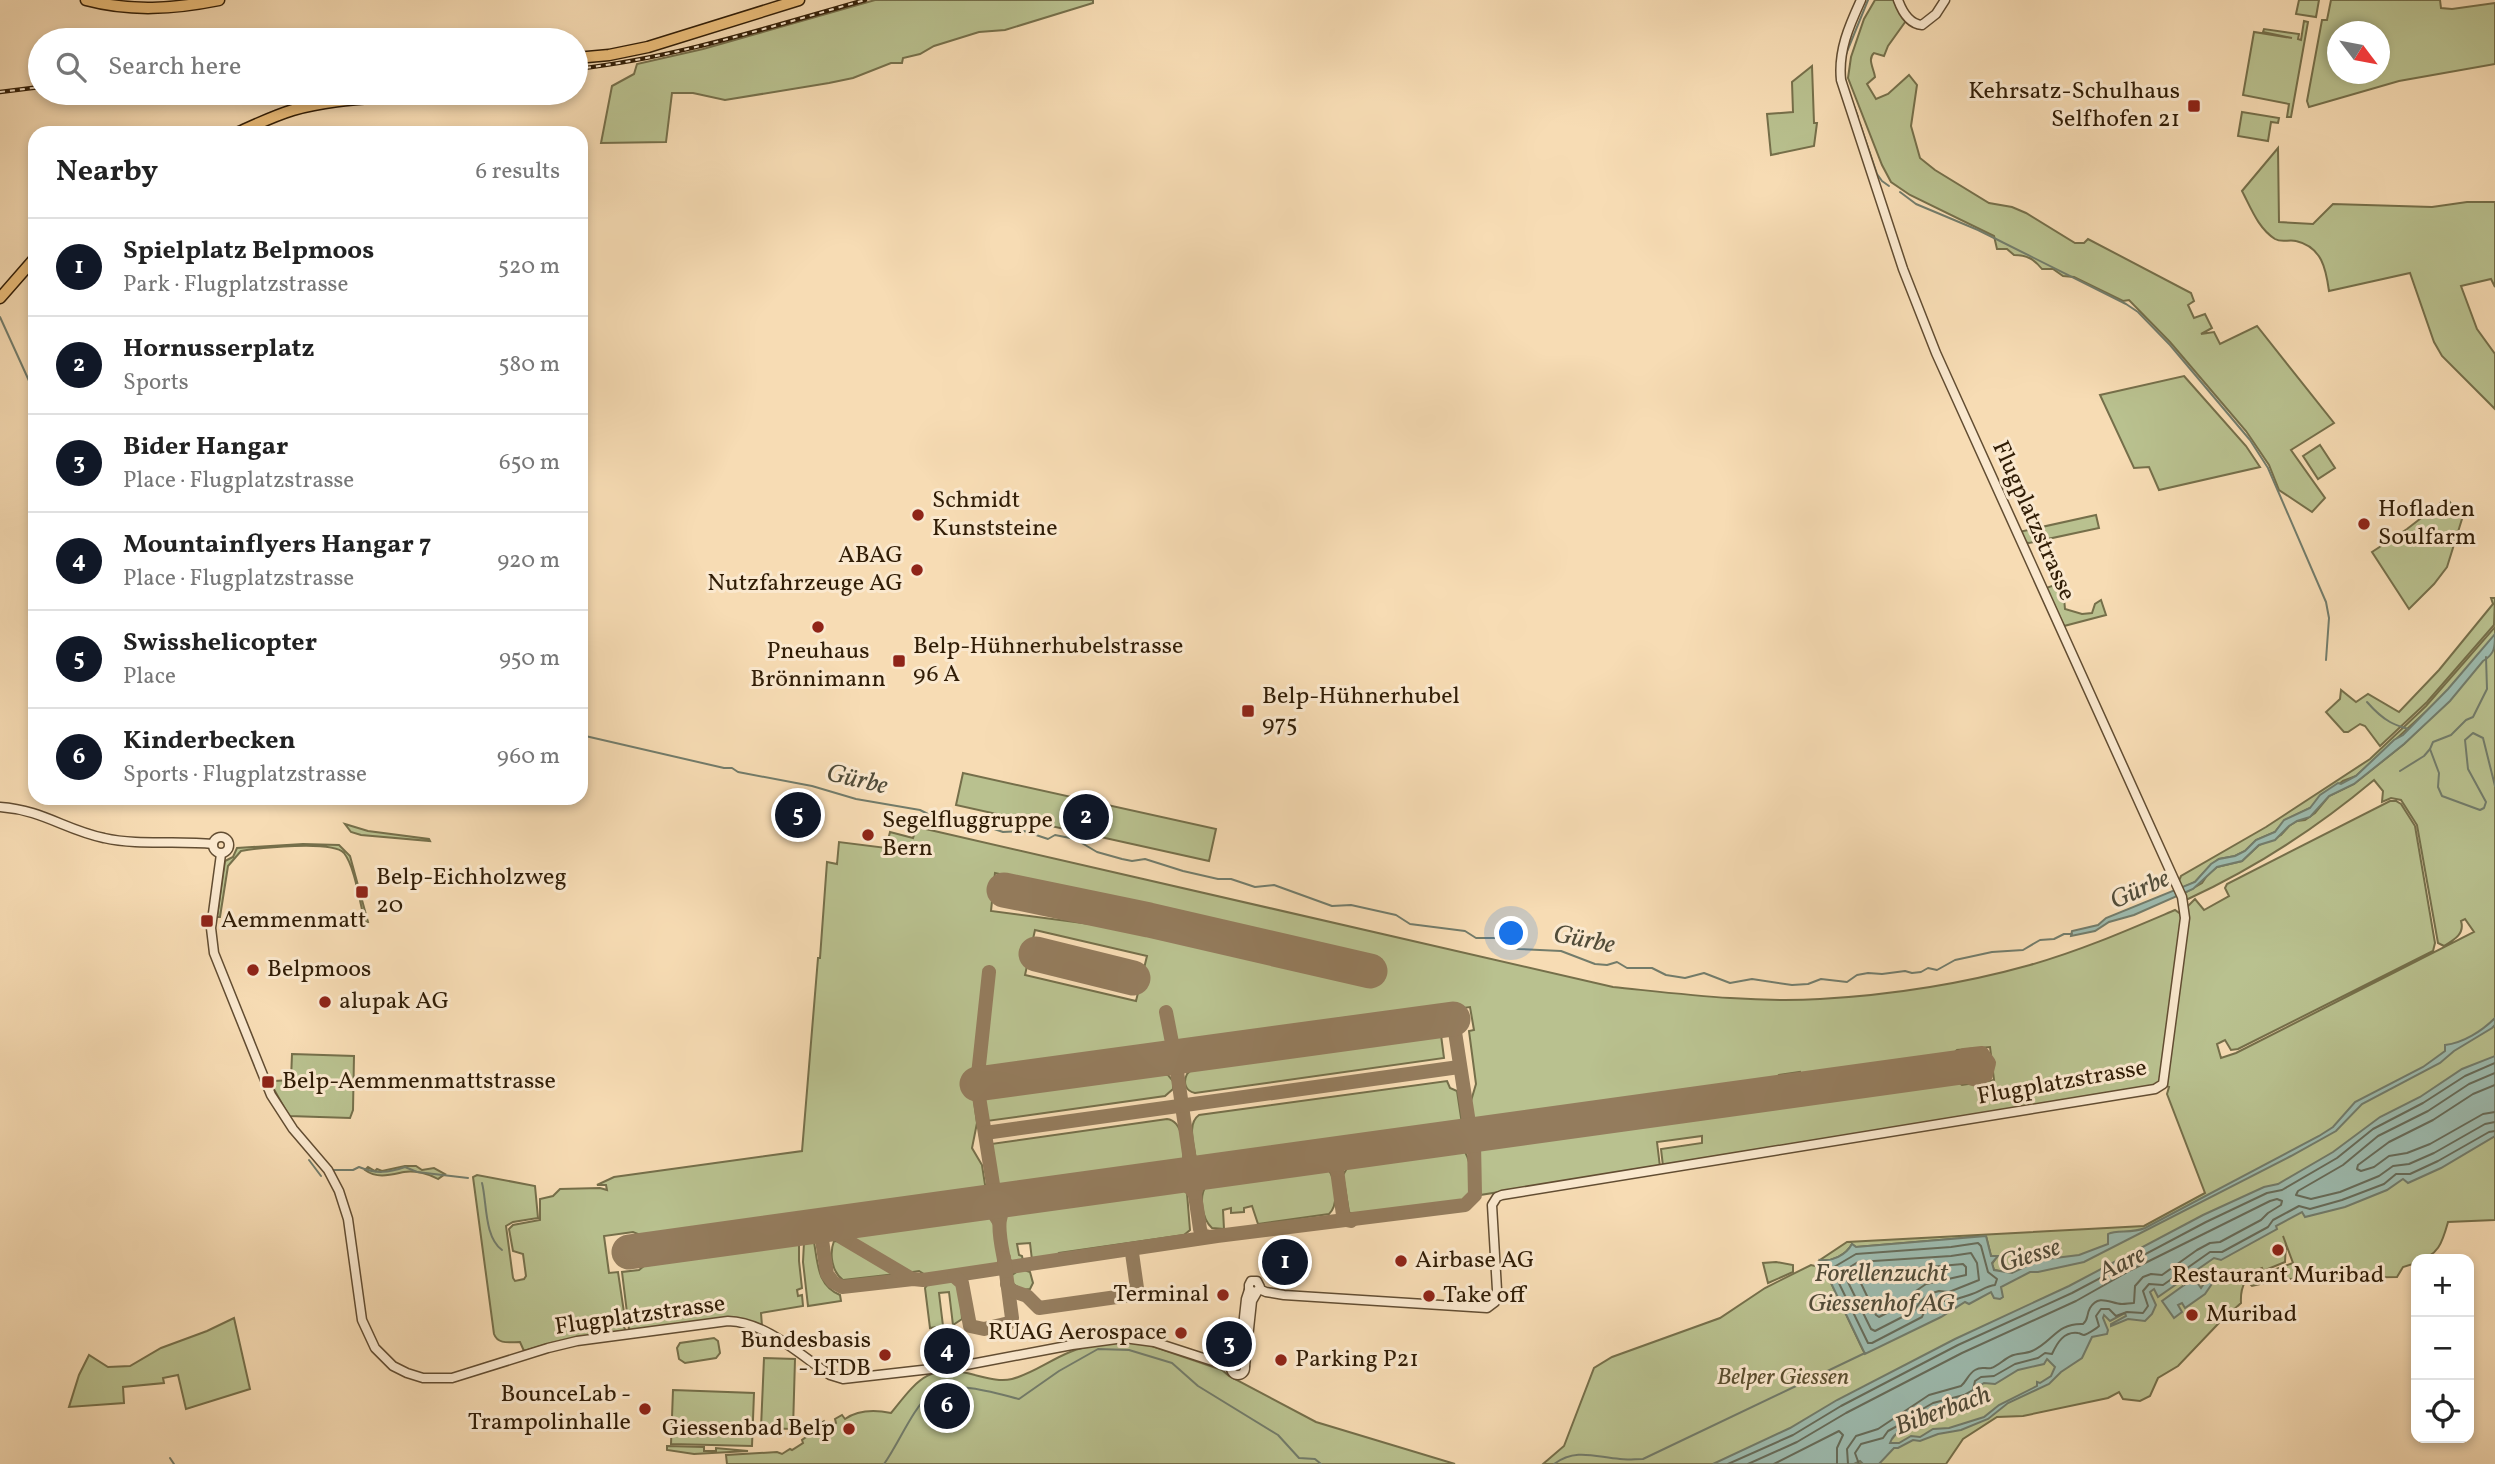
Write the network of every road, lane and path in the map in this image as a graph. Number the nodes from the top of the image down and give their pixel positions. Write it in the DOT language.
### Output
graph roads {
  1 [pos="86,0"];
  2 [pos="219,0"];
  3 [pos="799,0"];
  4 [pos="1861,0"];
  5 [pos="1898,0"];
  6 [pos="1945,0"];
  7 [pos="588,57"];
  8 [pos="317,105"];
  9 [pos="254,126"];
  10 [pos="28,266"];
  11 [pos="0,298"];
  12 [pos="0,807"];
  13 [pos="213,845"];
  14 [pos="221,854"];
  15 [pos="1255,1290"];
  16 [pos="1233,1364"];
  17 [pos="1245,1366"];
  1 -- 2 [label="main road"];
  3 -- 7 [label="main road"];
  4 -- 15 [label="street, Flugplatzstrasse"];
  5 -- 6 [label="street"];
  8 -- 9 [label="main road"];
  10 -- 11 [label="main road"];
  12 -- 13 [label="street"];
  13 -- 14 [label="street"];
  13 -- 14 [label="street"];
  14 -- 16 [label="street, Flugplatzstrasse"];
  15 -- 16 [label="street"];
  15 -- 17 [label="street"];
  16 -- 17 [label="street"];
  16 -- 17 [label="street"];
}
